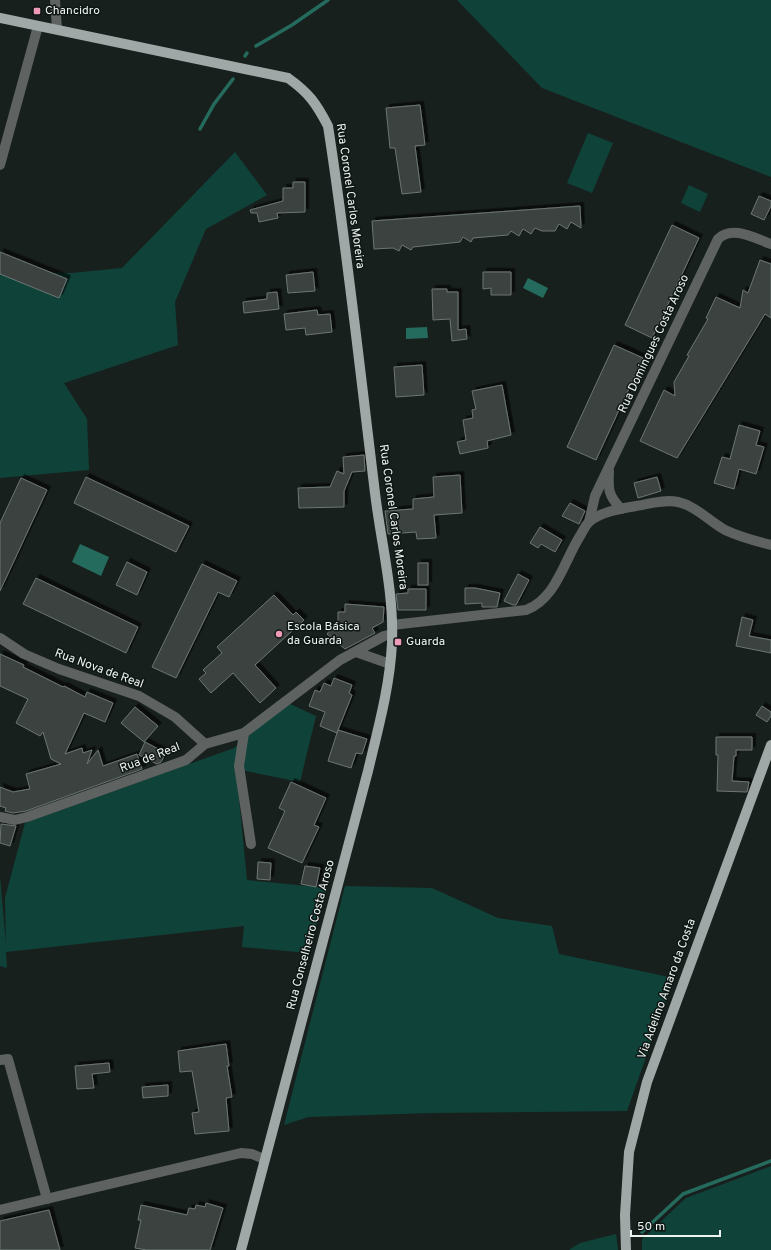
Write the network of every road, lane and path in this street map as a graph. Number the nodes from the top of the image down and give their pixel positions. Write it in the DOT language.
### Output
graph roads {
  1 [pos="55,0"];
  2 [pos="0,18"];
  3 [pos="38,26"];
  4 [pos="57,29"];
  5 [pos="0,165"];
  6 [pos="771,244"];
  7 [pos="610,466"];
  8 [pos="621,509"];
  9 [pos="589,522"];
  10 [pos="771,545"];
  11 [pos="392,629"];
  12 [pos="0,638"];
  13 [pos="356,652"];
  14 [pos="390,664"];
  15 [pos="244,733"];
  16 [pos="205,744"];
  17 [pos="771,745"];
  18 [pos="0,818"];
  19 [pos="251,844"];
  20 [pos="0,1060"];
  21 [pos="264,1159"];
  22 [pos="46,1198"];
  23 [pos="0,1210"];
  24 [pos="241,1250"];
  25 [pos="626,1250"];
  1 -- 4 [label="street"];
  2 -- 3 [label="main road, Rua Coronel Carlos Moreira"];
  3 -- 4 [label="main road, Rua Coronel Carlos Moreira"];
  3 -- 5 [label="street"];
  4 -- 11 [label="main road, Rua Coronel Carlos Moreira"];
  6 -- 7 [label="street, Rua Domingues Costa Aroso"];
  7 -- 8 [label="street, Rua Domingues Costa Aroso"];
  7 -- 9 [label="street, Rua Domingues Costa Aroso"];
  8 -- 9 [label="street"];
  8 -- 10 [label="street"];
  9 -- 11 [label="street, Rua de Real"];
  11 -- 13 [label="street, Rua de Real"];
  11 -- 14 [label="main road, Rua Conselheiro Costa Aroso"];
  12 -- 16 [label="street, Rua Nova de Real"];
  13 -- 14 [label="street"];
  13 -- 15 [label="street, Rua de Real"];
  14 -- 21 [label="main road, Rua Conselheiro Costa Aroso"];
  15 -- 16 [label="street, Rua de Real"];
  15 -- 19 [label="street"];
  16 -- 18 [label="street, Rua de Real"];
  17 -- 25 [label="main road, Via Adelino Amaro da Costa"];
  20 -- 22 [label="street"];
  21 -- 22 [label="street"];
  21 -- 24 [label="main road, Rua Conselheiro Costa Aroso"];
  22 -- 23 [label="street"];
}
